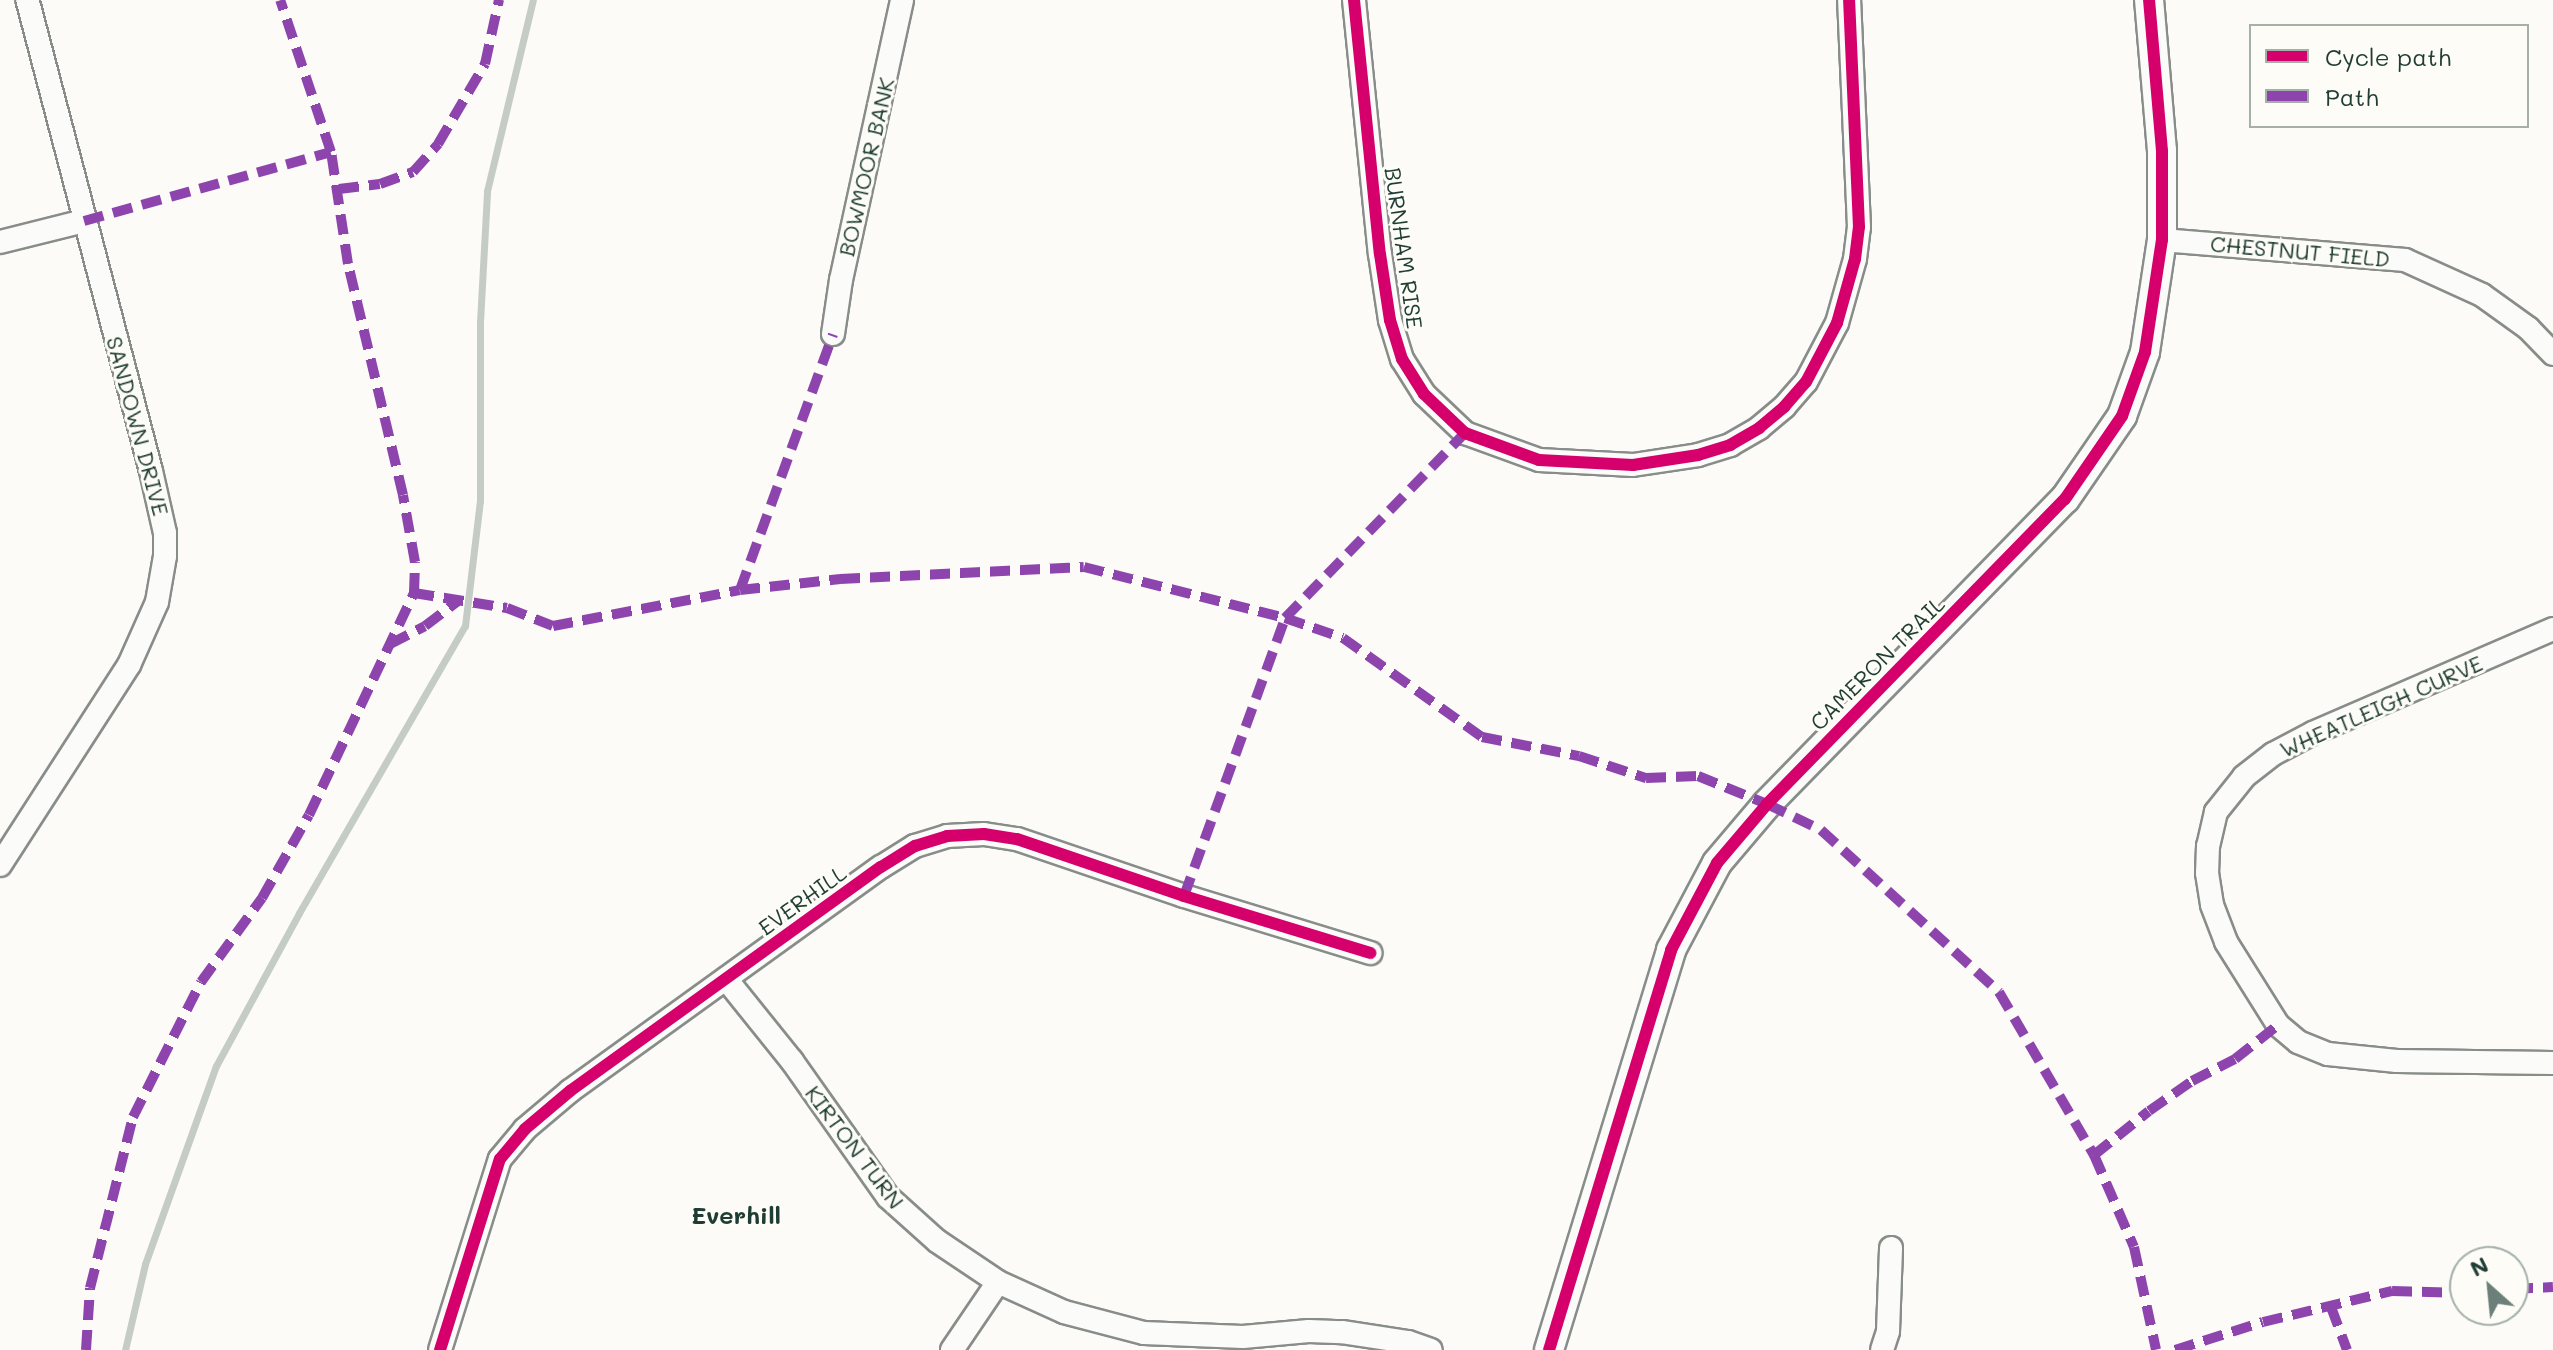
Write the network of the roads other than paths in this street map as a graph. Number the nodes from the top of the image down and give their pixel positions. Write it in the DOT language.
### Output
graph roads {
  1 [pos="27,0"];
  2 [pos="902,0"];
  3 [pos="1354,0"];
  4 [pos="1849,0"];
  5 [pos="2149,0"];
  6 [pos="84,221"];
  7 [pos="2162,240"];
  8 [pos="0,242"];
  9 [pos="833,334"];
  10 [pos="2553,354"];
  11 [pos="2553,629"];
  12 [pos="0,865"];
  13 [pos="1370,953"];
  14 [pos="726,979"];
  15 [pos="2553,1063"];
  16 [pos="1891,1248"];
  17 [pos="998,1282"];
  18 [pos="440,1350"];
  19 [pos="952,1350"];
  20 [pos="1431,1350"];
  21 [pos="1549,1350"];
  22 [pos="1882,1350"];
  1 -- 6 [label="street, SANDOWN DRIVE"];
  2 -- 9 [label="street, BOWMOOR BANK"];
  3 -- 4 [label="street, BURNHAM RISE"];
  5 -- 7 [label="street, CAMERON TRAIL"];
  6 -- 8 [label="street"];
  6 -- 12 [label="street, SANDOWN DRIVE"];
  7 -- 10 [label="street, CHESTNUT FIELD"];
  7 -- 21 [label="street, CAMERON TRAIL"];
  11 -- 15 [label="street, WHEATLEIGH CURVE"];
  13 -- 14 [label="street, EVERHILL"];
  14 -- 17 [label="street, KIRTON TURN"];
  14 -- 18 [label="street, EVERHILL"];
  16 -- 22 [label="street"];
  17 -- 19 [label="street"];
  17 -- 20 [label="street, KIRTON TURN"];
}
